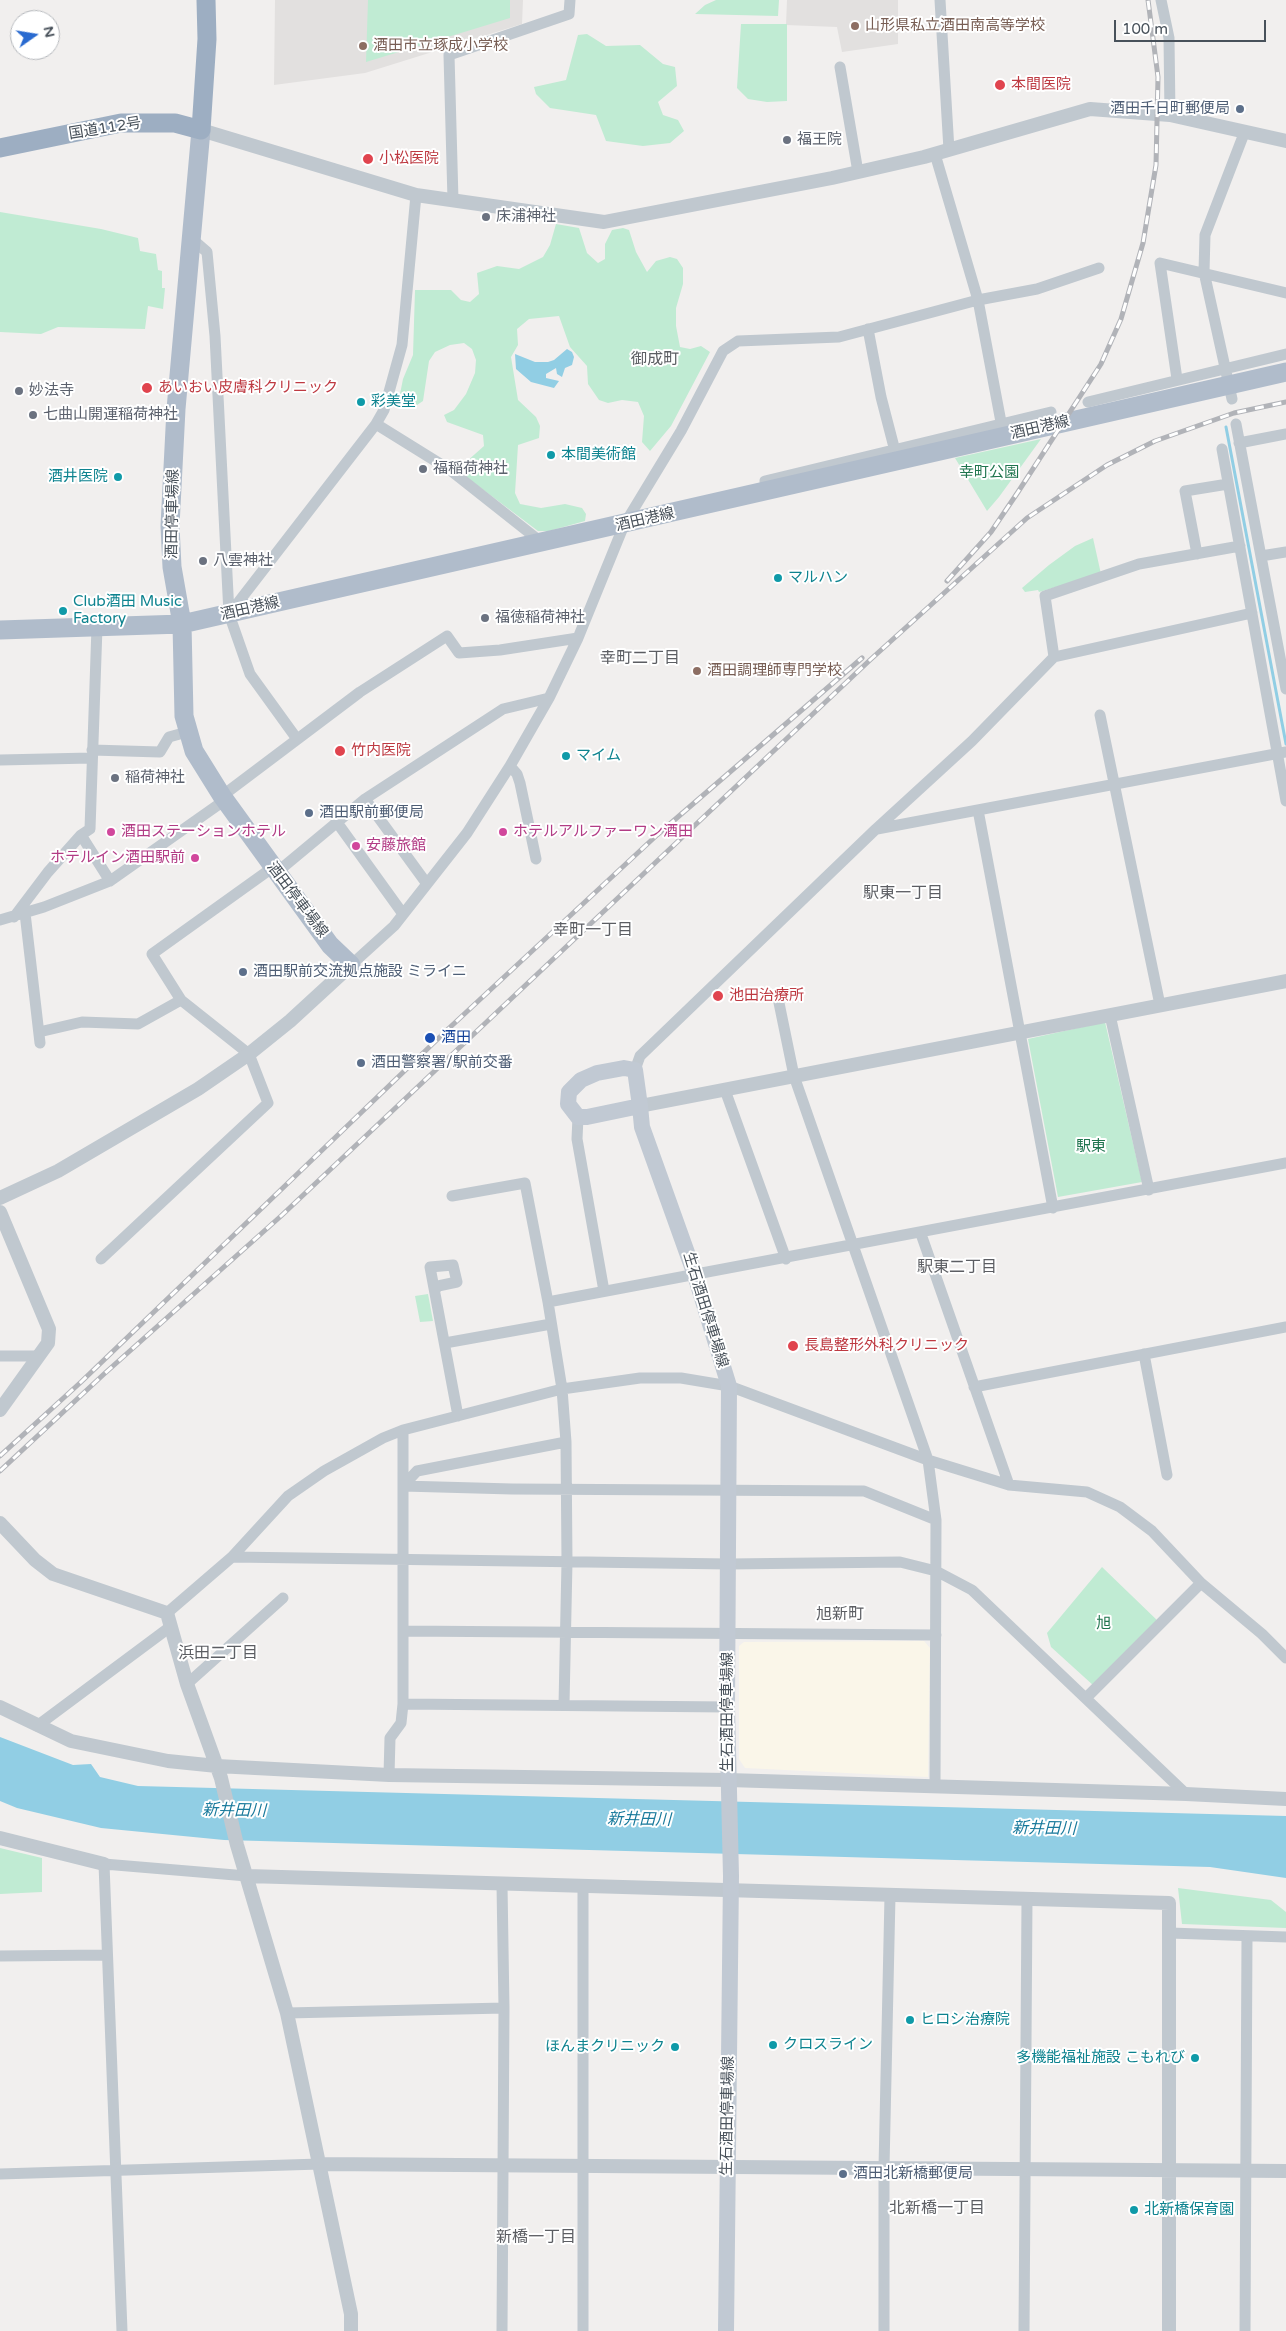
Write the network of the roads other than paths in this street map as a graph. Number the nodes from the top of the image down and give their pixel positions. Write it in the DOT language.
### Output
graph roads {
  1 [pos="206,0"];
  2 [pos="570,0"];
  3 [pos="940,0"];
  4 [pos="1161,0"];
  5 [pos="840,67"];
  6 [pos="1170,115"];
  7 [pos="201,130"];
  8 [pos="1245,131"];
  9 [pos="1286,141"];
  10 [pos="0,148"];
  11 [pos="942,152"];
  12 [pos="858,172"];
  13 [pos="416,195"];
  14 [pos="452,200"];
  15 [pos="192,238"];
  16 [pos="1099,268"];
  17 [pos="1204,272"];
  18 [pos="1286,294"];
  19 [pos="978,300"];
  20 [pos="868,329"];
  21 [pos="1286,354"];
  22 [pos="1225,368"];
  23 [pos="1286,372"];
  24 [pos="1177,379"];
  25 [pos="1232,399"];
  26 [pos="1088,402"];
  27 [pos="1051,412"];
  28 [pos="1001,422"];
  29 [pos="376,424"];
  30 [pos="1236,424"];
  31 [pos="1286,434"];
  32 [pos="1239,443"];
  33 [pos="1222,450"];
  34 [pos="895,451"];
  35 [pos="1228,484"];
  36 [pos="766,492"];
  37 [pos="1252,508"];
  38 [pos="1233,510"];
  39 [pos="624,525"];
  40 [pos="541,542"];
  41 [pos="1240,546"];
  42 [pos="1286,552"];
  43 [pos="1197,554"];
  44 [pos="1261,556"];
  45 [pos="1252,613"];
  46 [pos="229,614"];
  47 [pos="182,624"];
  48 [pos="97,627"];
  49 [pos="0,630"];
  50 [pos="578,638"];
  51 [pos="1054,656"];
  52 [pos="1285,682"];
  53 [pos="550,698"];
  54 [pos="1100,715"];
  55 [pos="187,732"];
  56 [pos="297,739"];
  57 [pos="1282,753"];
  58 [pos="92,754"];
  59 [pos="0,760"];
  60 [pos="510,766"];
  61 [pos="1114,784"];
  62 [pos="223,798"];
  63 [pos="365,799"];
  64 [pos="1286,801"];
  65 [pos="978,810"];
  66 [pos="336,821"];
  67 [pos="876,829"];
  68 [pos="81,835"];
  69 [pos="536,859"];
  70 [pos="274,870"];
  71 [pos="110,881"];
  72 [pos="427,884"];
  73 [pos="403,914"];
  74 [pos="20,915"];
  75 [pos="0,920"];
  76 [pos="351,965"];
  77 [pos="1286,981"];
  78 [pos="778,998"];
  79 [pos="181,1000"];
  80 [pos="1160,1005"];
  81 [pos="1110,1015"];
  82 [pos="1019,1032"];
  83 [pos="249,1054"];
  84 [pos="635,1070"];
  85 [pos="794,1076"];
  86 [pos="726,1090"];
  87 [pos="640,1106"];
  88 [pos="578,1117"];
  89 [pos="1286,1163"];
  90 [pos="1149,1190"];
  91 [pos="452,1196"];
  92 [pos="0,1198"];
  93 [pos="1053,1208"];
  94 [pos="0,1212"];
  95 [pos="921,1234"];
  96 [pos="853,1246"];
  97 [pos="786,1258"];
  98 [pos="101,1259"];
  99 [pos="695,1275"];
  100 [pos="434,1290"];
  101 [pos="604,1291"];
  102 [pos="548,1302"];
  103 [pos="551,1324"];
  104 [pos="1286,1327"];
  105 [pos="445,1344"];
  106 [pos="1144,1354"];
  107 [pos="0,1356"];
  108 [pos="39,1356"];
  109 [pos="729,1386"];
  110 [pos="974,1387"];
  111 [pos="562,1389"];
  112 [pos="0,1410"];
  113 [pos="458,1416"];
  114 [pos="403,1430"];
  115 [pos="566,1442"];
  116 [pos="928,1460"];
  117 [pos="1167,1475"];
  118 [pos="1008,1485"];
  119 [pos="403,1486"];
  120 [pos="566,1488"];
  121 [pos="729,1489"];
  122 [pos="936,1520"];
  123 [pos="0,1523"];
  124 [pos="232,1557"];
  125 [pos="402,1560"];
  126 [pos="567,1562"];
  127 [pos="728,1564"];
  128 [pos="936,1571"];
  129 [pos="1201,1583"];
  130 [pos="283,1598"];
  131 [pos="168,1620"];
  132 [pos="403,1631"];
  133 [pos="566,1633"];
  134 [pos="728,1634"];
  135 [pos="936,1635"];
  136 [pos="1286,1658"];
  137 [pos="188,1684"];
  138 [pos="1086,1698"];
  139 [pos="403,1704"];
  140 [pos="564,1705"];
  141 [pos="727,1707"];
  142 [pos="0,1708"];
  143 [pos="37,1726"];
  144 [pos="218,1772"];
  145 [pos="389,1775"];
  146 [pos="728,1786"];
  147 [pos="935,1786"];
  148 [pos="1186,1794"];
  149 [pos="1286,1800"];
  150 [pos="0,1838"];
  151 [pos="104,1864"];
  152 [pos="247,1876"];
  153 [pos="731,1884"];
  154 [pos="502,1885"];
  155 [pos="583,1887"];
  156 [pos="890,1896"];
  157 [pos="1027,1899"];
  158 [pos="1170,1933"];
  159 [pos="1247,1936"];
  160 [pos="1286,1937"];
  161 [pos="106,1955"];
  162 [pos="0,1956"];
  163 [pos="504,2008"];
  164 [pos="287,2013"];
  165 [pos="320,2164"];
  166 [pos="502,2165"];
  167 [pos="583,2165"];
  168 [pos="728,2166"];
  169 [pos="884,2167"];
  170 [pos="1024,2168"];
  171 [pos="117,2169"];
  172 [pos="1169,2170"];
  173 [pos="1246,2170"];
  174 [pos="1286,2171"];
  175 [pos="0,2174"];
  176 [pos="122,2331"];
  177 [pos="351,2331"];
  178 [pos="502,2331"];
  179 [pos="582,2331"];
  180 [pos="726,2331"];
  181 [pos="884,2331"];
  182 [pos="1024,2331"];
  183 [pos="1170,2331"];
  184 [pos="1245,2331"];
  1 -- 7 [label="highway"];
  2 -- 14 [label="street"];
  3 -- 11 [label="street"];
  4 -- 6 [label="street"];
  5 -- 12 [label="street"];
  6 -- 8 [label="street"];
  6 -- 11 [label="street"];
  7 -- 10 [label="highway, 国道112号"];
  7 -- 13 [label="street"];
  7 -- 15 [label="main road, 酒田停車場線"];
  8 -- 9 [label="street"];
  8 -- 17 [label="street"];
  11 -- 12 [label="street"];
  11 -- 19 [label="street"];
  12 -- 14 [label="street"];
  13 -- 14 [label="street"];
  13 -- 29 [label="street"];
  15 -- 46 [label="street"];
  15 -- 47 [label="main road, 酒田停車場線"];
  16 -- 19 [label="street"];
  17 -- 18 [label="street"];
  17 -- 22 [label="street"];
  17 -- 24 [label="street"];
  19 -- 20 [label="street"];
  19 -- 28 [label="street"];
  20 -- 34 [label="street"];
  20 -- 39 [label="street"];
  21 -- 22 [label="street"];
  22 -- 24 [label="street"];
  22 -- 25 [label="street"];
  23 -- 36 [label="main road, 酒田港線"];
  24 -- 26 [label="street"];
  27 -- 28 [label="street"];
  28 -- 34 [label="street"];
  29 -- 40 [label="street"];
  29 -- 46 [label="street"];
  30 -- 32 [label="street"];
  31 -- 32 [label="street"];
  32 -- 37 [label="street"];
  33 -- 35 [label="street"];
  34 -- 36 [label="street"];
  35 -- 38 [label="street"];
  35 -- 43 [label="street"];
  36 -- 39 [label="main road, 酒田港線"];
  37 -- 38 [label="street"];
  37 -- 44 [label="street"];
  38 -- 41 [label="street"];
  39 -- 40 [label="main road, 酒田港線"];
  39 -- 50 [label="street"];
  40 -- 46 [label="main road, 酒田港線"];
  41 -- 43 [label="street"];
  41 -- 45 [label="street"];
  42 -- 44 [label="street"];
  43 -- 51 [label="street"];
  44 -- 52 [label="street"];
  45 -- 51 [label="street"];
  45 -- 57 [label="street"];
  46 -- 47 [label="main road, 酒田港線"];
  46 -- 56 [label="street"];
  47 -- 48 [label="main road, 酒田港線"];
  47 -- 55 [label="main road, 酒田停車場線"];
  48 -- 49 [label="main road, 酒田港線"];
  48 -- 58 [label="street"];
  50 -- 53 [label="street"];
  50 -- 56 [label="street"];
  51 -- 67 [label="street"];
  53 -- 60 [label="street"];
  53 -- 63 [label="street"];
  54 -- 61 [label="street"];
  55 -- 58 [label="street"];
  55 -- 62 [label="main road, 酒田停車場線"];
  56 -- 62 [label="street"];
  57 -- 61 [label="street"];
  57 -- 64 [label="street"];
  58 -- 59 [label="street"];
  58 -- 68 [label="street"];
  60 -- 69 [label="street"];
  60 -- 72 [label="street"];
  61 -- 65 [label="street"];
  61 -- 80 [label="street"];
  62 -- 70 [label="main road, 酒田停車場線"];
  62 -- 71 [label="street"];
  63 -- 66 [label="street"];
  63 -- 72 [label="street"];
  65 -- 67 [label="street"];
  65 -- 82 [label="street"];
  66 -- 70 [label="street"];
  66 -- 73 [label="street"];
  67 -- 84 [label="street"];
  68 -- 71 [label="street"];
  68 -- 74 [label="street"];
  70 -- 76 [label="main road, 酒田停車場線"];
  70 -- 79 [label="street"];
  71 -- 74 [label="street"];
  72 -- 73 [label="street"];
  73 -- 76 [label="street"];
  74 -- 75 [label="street"];
  74 -- 79 [label="street"];
  76 -- 83 [label="street"];
  77 -- 80 [label="street"];
  78 -- 85 [label="street"];
  79 -- 83 [label="street"];
  80 -- 81 [label="street"];
  81 -- 82 [label="street"];
  81 -- 90 [label="street"];
  82 -- 85 [label="street"];
  82 -- 93 [label="street"];
  83 -- 92 [label="street"];
  83 -- 98 [label="street"];
  84 -- 87 [label="main road, 生石酒田停車場線"];
  84 -- 88 [label="main road"];
  85 -- 86 [label="street"];
  85 -- 96 [label="street"];
  86 -- 87 [label="street"];
  86 -- 97 [label="street"];
  87 -- 88 [label="main road"];
  87 -- 99 [label="main road, 生石酒田停車場線"];
  88 -- 101 [label="street"];
  89 -- 90 [label="street"];
  90 -- 93 [label="street"];
  91 -- 102 [label="street"];
  93 -- 95 [label="street"];
  94 -- 108 [label="street"];
  95 -- 96 [label="street"];
  95 -- 110 [label="street"];
  96 -- 97 [label="street"];
  96 -- 116 [label="street"];
  97 -- 99 [label="street"];
  99 -- 101 [label="street"];
  99 -- 109 [label="main road, 生石酒田停車場線"];
  100 -- 105 [label="street"];
  101 -- 102 [label="street"];
  102 -- 103 [label="street"];
  103 -- 105 [label="street"];
  103 -- 111 [label="street"];
  104 -- 106 [label="street"];
  105 -- 113 [label="street"];
  106 -- 110 [label="street"];
  106 -- 117 [label="street"];
  107 -- 108 [label="street"];
  108 -- 112 [label="street"];
  109 -- 111 [label="street"];
  109 -- 116 [label="street"];
  109 -- 121 [label="main road, 生石酒田停車場線"];
  110 -- 118 [label="street"];
  111 -- 113 [label="street"];
  111 -- 115 [label="street"];
  113 -- 114 [label="street"];
  114 -- 119 [label="street"];
  114 -- 124 [label="street"];
  115 -- 119 [label="street"];
  115 -- 120 [label="street"];
  116 -- 118 [label="street"];
  116 -- 122 [label="street"];
  118 -- 129 [label="street"];
  119 -- 120 [label="street"];
  119 -- 125 [label="street"];
  120 -- 121 [label="street"];
  120 -- 126 [label="street"];
  121 -- 122 [label="street"];
  121 -- 127 [label="main road, 生石酒田停車場線"];
  122 -- 128 [label="street"];
  123 -- 131 [label="street"];
  124 -- 125 [label="street"];
  124 -- 131 [label="street"];
  125 -- 126 [label="street"];
  125 -- 132 [label="street"];
  126 -- 127 [label="street"];
  126 -- 133 [label="street"];
  127 -- 128 [label="street"];
  127 -- 134 [label="main road, 生石酒田停車場線"];
  128 -- 135 [label="street"];
  128 -- 138 [label="street"];
  129 -- 136 [label="street"];
  129 -- 138 [label="street"];
  130 -- 137 [label="street"];
  131 -- 137 [label="street"];
  131 -- 143 [label="street"];
  132 -- 133 [label="street"];
  132 -- 139 [label="street"];
  133 -- 134 [label="street"];
  133 -- 140 [label="street"];
  134 -- 135 [label="street"];
  134 -- 141 [label="main road, 生石酒田停車場線"];
  135 -- 147 [label="street"];
  137 -- 144 [label="street"];
  138 -- 148 [label="street"];
  139 -- 140 [label="street"];
  139 -- 145 [label="street"];
  140 -- 141 [label="street"];
  141 -- 146 [label="main road, 生石酒田停車場線"];
  142 -- 143 [label="street"];
  143 -- 144 [label="street"];
  144 -- 145 [label="street"];
  144 -- 152 [label="street"];
  145 -- 146 [label="street"];
  146 -- 147 [label="street"];
  146 -- 153 [label="main road, 生石酒田停車場線"];
  147 -- 148 [label="street"];
  148 -- 149 [label="street"];
  150 -- 151 [label="street"];
  151 -- 152 [label="street"];
  151 -- 161 [label="street"];
  152 -- 154 [label="street"];
  152 -- 164 [label="street"];
  153 -- 155 [label="street"];
  153 -- 156 [label="street"];
  153 -- 168 [label="main road, 生石酒田停車場線"];
  154 -- 155 [label="street"];
  154 -- 163 [label="street"];
  155 -- 167 [label="street"];
  156 -- 157 [label="street"];
  156 -- 169 [label="street"];
  157 -- 158 [label="street"];
  157 -- 170 [label="street"];
  158 -- 159 [label="street"];
  158 -- 172 [label="street"];
  159 -- 160 [label="street"];
  159 -- 173 [label="street"];
  161 -- 162 [label="street"];
  161 -- 171 [label="street"];
  163 -- 164 [label="street"];
  163 -- 166 [label="street"];
  164 -- 165 [label="street"];
  165 -- 166 [label="street"];
  165 -- 171 [label="street"];
  165 -- 177 [label="street"];
  166 -- 167 [label="street"];
  166 -- 178 [label="street"];
  167 -- 168 [label="street"];
  167 -- 179 [label="street"];
  168 -- 169 [label="street"];
  168 -- 180 [label="main road, 生石酒田停車場線"];
  169 -- 170 [label="street"];
  169 -- 181 [label="street"];
  170 -- 172 [label="street"];
  170 -- 182 [label="street"];
  171 -- 175 [label="street"];
  171 -- 176 [label="street"];
  172 -- 173 [label="street"];
  172 -- 183 [label="street"];
  173 -- 174 [label="street"];
  173 -- 184 [label="street"];
}
